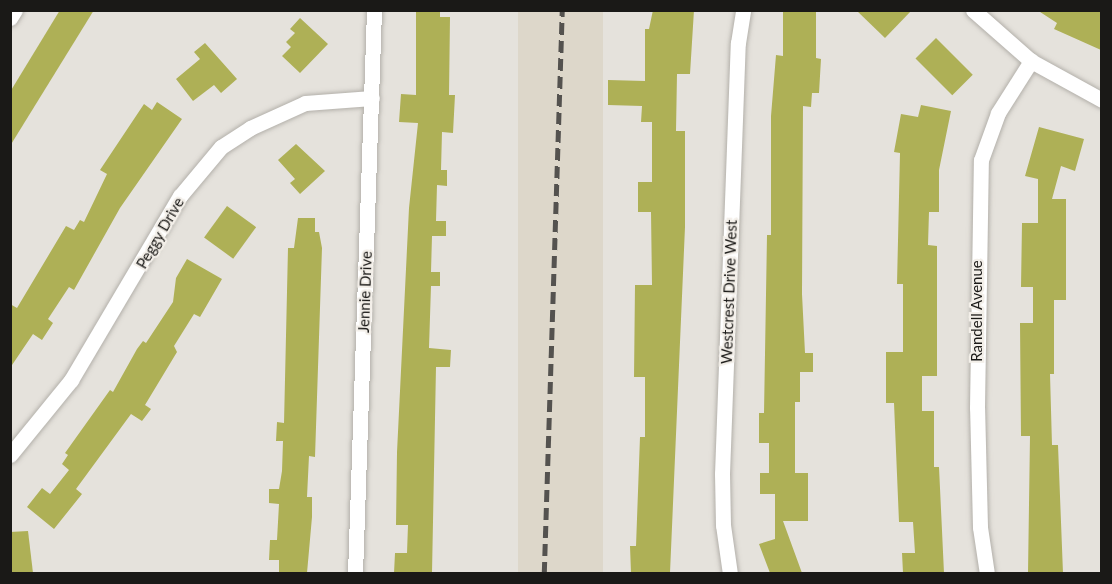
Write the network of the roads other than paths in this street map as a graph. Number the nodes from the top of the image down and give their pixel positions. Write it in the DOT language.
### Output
graph roads {
  1 [pos="15,10"];
  2 [pos="374,10"];
  3 [pos="743,10"];
  4 [pos="973,10"];
  5 [pos="10,18"];
  6 [pos="1031,61"];
  7 [pos="372,98"];
  8 [pos="1101,100"];
  9 [pos="10,455"];
  10 [pos="355,573"];
  11 [pos="730,573"];
  12 [pos="987,573"];
  1 -- 5 [label="street"];
  2 -- 7 [label="street, Jennie Drive"];
  3 -- 11 [label="street, Westcrest Drive West"];
  4 -- 6 [label="street"];
  6 -- 8 [label="street"];
  6 -- 12 [label="street, Randell Avenue"];
  7 -- 9 [label="street, Peggy Drive"];
  7 -- 10 [label="street, Jennie Drive"];
}
